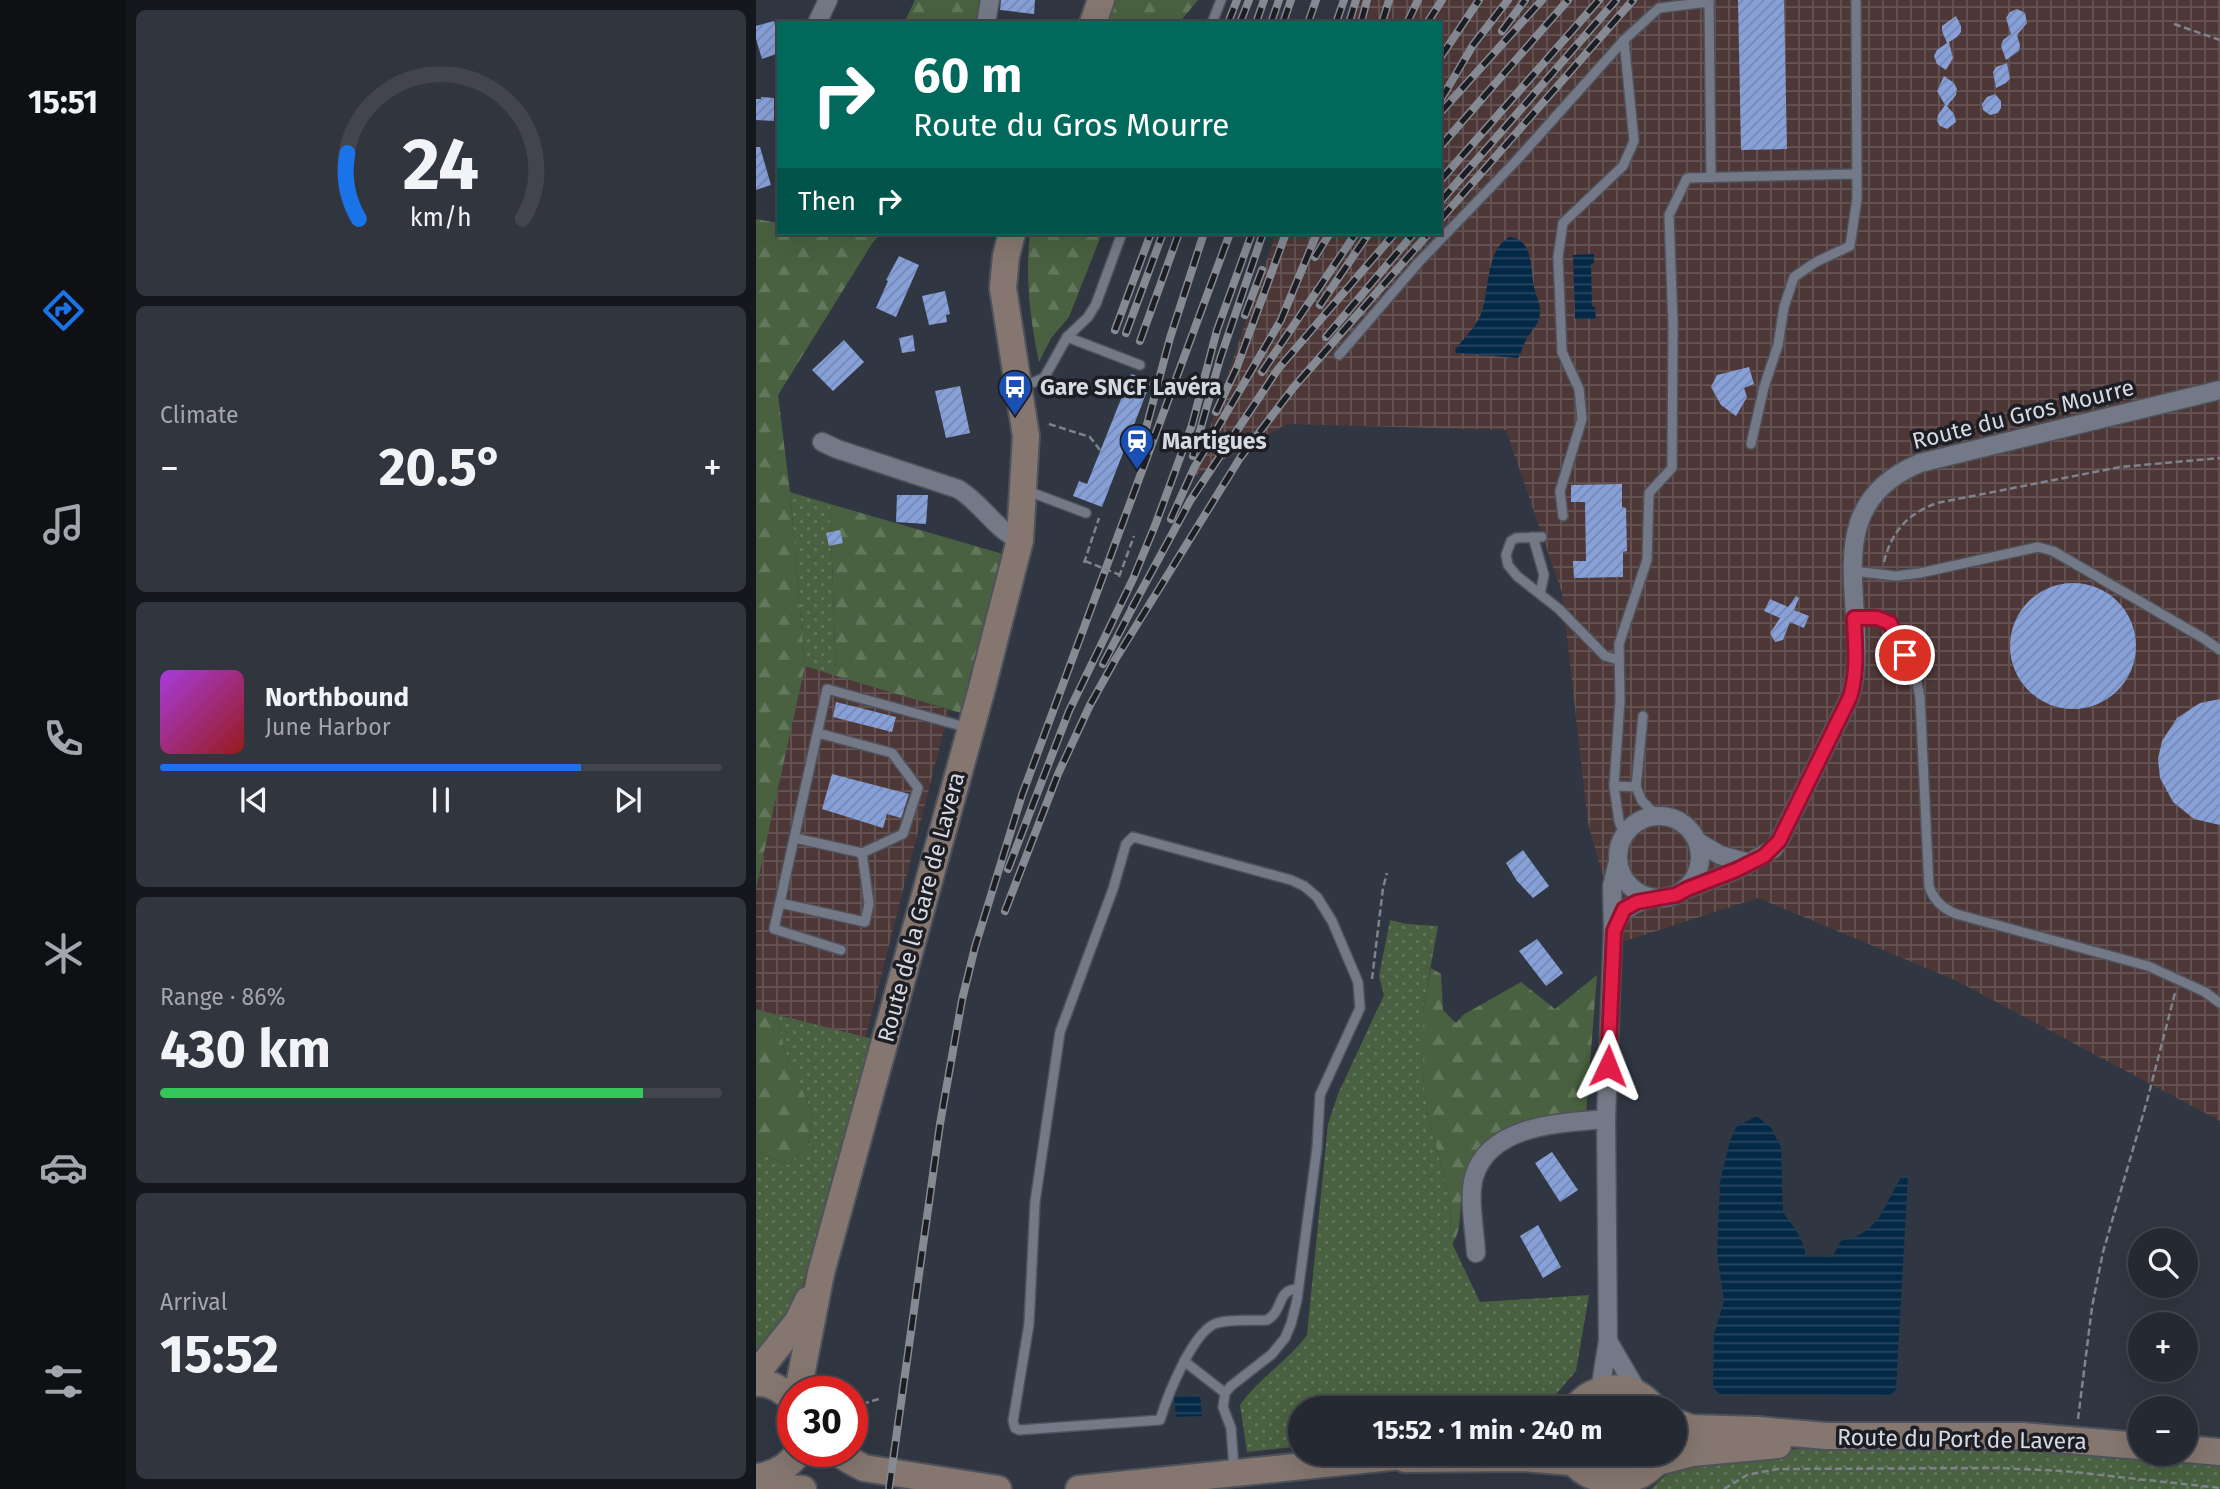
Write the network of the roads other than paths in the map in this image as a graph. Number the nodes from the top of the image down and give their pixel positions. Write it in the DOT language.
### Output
graph roads {
  1 [pos="828,0"];
  2 [pos="990,0"];
  3 [pos="1101,0"];
  4 [pos="1221,0"];
  5 [pos="1856,0"];
  6 [pos="1709,1"];
  7 [pos="818,21"];
  8 [pos="986,21"];
  9 [pos="1094,21"];
  10 [pos="1213,21"];
  11 [pos="1624,40"];
  12 [pos="1857,174"];
  13 [pos="1711,177"];
  14 [pos="1012,235"];
  15 [pos="1021,235"];
  16 [pos="1121,235"];
  17 [pos="1067,337"];
  18 [pos="1339,355"];
  19 [pos="1140,365"];
  20 [pos="1027,385"];
  21 [pos="2220,390"];
  22 [pos="822,442"];
  23 [pos="1751,444"];
  24 [pos="1029,492"];
  25 [pos="1086,513"];
  26 [pos="1563,516"];
  27 [pos="1020,540"];
  28 [pos="1853,571"];
  29 [pos="1540,594"];
  30 [pos="1854,618"];
  31 [pos="2220,650"];
  32 [pos="1619,660"];
  33 [pos="1643,716"];
  34 [pos="971,729"];
  35 [pos="818,733"];
  36 [pos="1614,786"];
  37 [pos="1636,787"];
  38 [pos="1656,815"];
  39 [pos="1624,835"];
  40 [pos="795,838"];
  41 [pos="1698,842"];
  42 [pos="862,853"];
  43 [pos="1618,862"];
  44 [pos="1749,863"];
  45 [pos="1687,889"];
  46 [pos="1652,898"];
  47 [pos="780,903"];
  48 [pos="1614,931"];
  49 [pos="841,950"];
  50 [pos="2220,1003"];
  51 [pos="1606,1119"];
  52 [pos="1476,1253"];
  53 [pos="821,1273"];
  54 [pos="1298,1289"];
  55 [pos="1608,1340"];
  56 [pos="1184,1361"];
  57 [pos="756,1374"];
  58 [pos="801,1376"];
  59 [pos="756,1383"];
  60 [pos="777,1388"];
  61 [pos="1600,1390"];
  62 [pos="1225,1394"];
  63 [pos="1588,1396"];
  64 [pos="1638,1396"];
  65 [pos="1644,1396"];
  66 [pos="1687,1427"];
  67 [pos="1826,1436"];
  68 [pos="2128,1445"];
  69 [pos="2198,1450"];
  70 [pos="2220,1452"];
  71 [pos="1313,1466"];
  72 [pos="1575,1466"];
  73 [pos="785,1467"];
  74 [pos="862,1467"];
  75 [pos="1651,1470"];
  76 [pos="1235,1474"];
  77 [pos="756,1476"];
  78 [pos="756,1486"];
  79 [pos="1594,1486"];
  80 [pos="803,1489"];
  81 [pos="998,1489"];
  82 [pos="1079,1489"];
  1 -- 7 [label="street"];
  2 -- 8 [label="street"];
  3 -- 9 [label="street"];
  4 -- 10 [label="lane"];
  5 -- 12 [label="lane"];
  6 -- 11 [label="lane"];
  6 -- 13 [label="lane"];
  11 -- 18 [label="lane"];
  11 -- 26 [label="lane"];
  12 -- 13 [label="lane"];
  12 -- 23 [label="lane"];
  13 -- 32 [label="lane"];
  14 -- 20 [label="street, Route de la Gare de Lavera"];
  15 -- 20 [label="street, Route de la Gare de Lavera"];
  16 -- 17 [label="lane"];
  17 -- 19 [label="lane"];
  17 -- 20 [label="lane"];
  20 -- 24 [label="street, Route de la Gare de Lavera"];
  21 -- 28 [label="street, Route du Gros Mourre"];
  22 -- 27 [label="street"];
  24 -- 25 [label="lane"];
  24 -- 27 [label="street, Route de la Gare de Lavera"];
  27 -- 34 [label="street, Route de la Gare de Lavera"];
  28 -- 30 [label="street, Route du Gros Mourre"];
  28 -- 31 [label="lane"];
  29 -- 29 [label="lane"];
  29 -- 32 [label="lane"];
  30 -- 44 [label="street, Route du Gros Mourre"];
  30 -- 50 [label="lane"];
  32 -- 36 [label="lane"];
  33 -- 37 [label="lane"];
  34 -- 35 [label="lane"];
  34 -- 53 [label="street, Route de la Gare de Lavera"];
  35 -- 40 [label="lane"];
  35 -- 42 [label="lane"];
  36 -- 37 [label="lane"];
  36 -- 39 [label="lane"];
  37 -- 38 [label="lane"];
  38 -- 39 [label="street"];
  38 -- 41 [label="street"];
  39 -- 43 [label="street"];
  40 -- 42 [label="lane"];
  40 -- 47 [label="lane"];
  41 -- 44 [label="street"];
  41 -- 45 [label="street"];
  42 -- 47 [label="lane"];
  43 -- 46 [label="street"];
  43 -- 48 [label="street"];
  44 -- 45 [label="street, Route du Gros Mourre"];
  45 -- 46 [label="street, Route du Gros Mourre"];
  46 -- 48 [label="street, Route du Gros Mourre"];
  47 -- 49 [label="lane"];
  48 -- 51 [label="street"];
  51 -- 52 [label="street"];
  51 -- 55 [label="street"];
  53 -- 57 [label="street, Route de la Gare de Lavera"];
  53 -- 58 [label="street, Route de la Gare de Lavera"];
  54 -- 56 [label="lane"];
  54 -- 56 [label="lane"];
  54 -- 62 [label="lane"];
  55 -- 61 [label="street"];
  55 -- 65 [label="street"];
  56 -- 62 [label="lane"];
  59 -- 60 [label="street"];
  61 -- 63 [label="street"];
  61 -- 64 [label="street"];
  62 -- 76 [label="lane"];
  66 -- 67 [label="street, Route du Port de Lavera"];
  67 -- 68 [label="street, Route du Port de Lavera"];
  67 -- 75 [label="street, Route du Port de Lavera"];
  69 -- 70 [label="street"];
  71 -- 76 [label="street"];
  72 -- 79 [label="street"];
  73 -- 77 [label="street"];
  74 -- 81 [label="street"];
  75 -- 79 [label="street, Route du Port de Lavera"];
  76 -- 82 [label="street"];
  78 -- 80 [label="street"];
}
